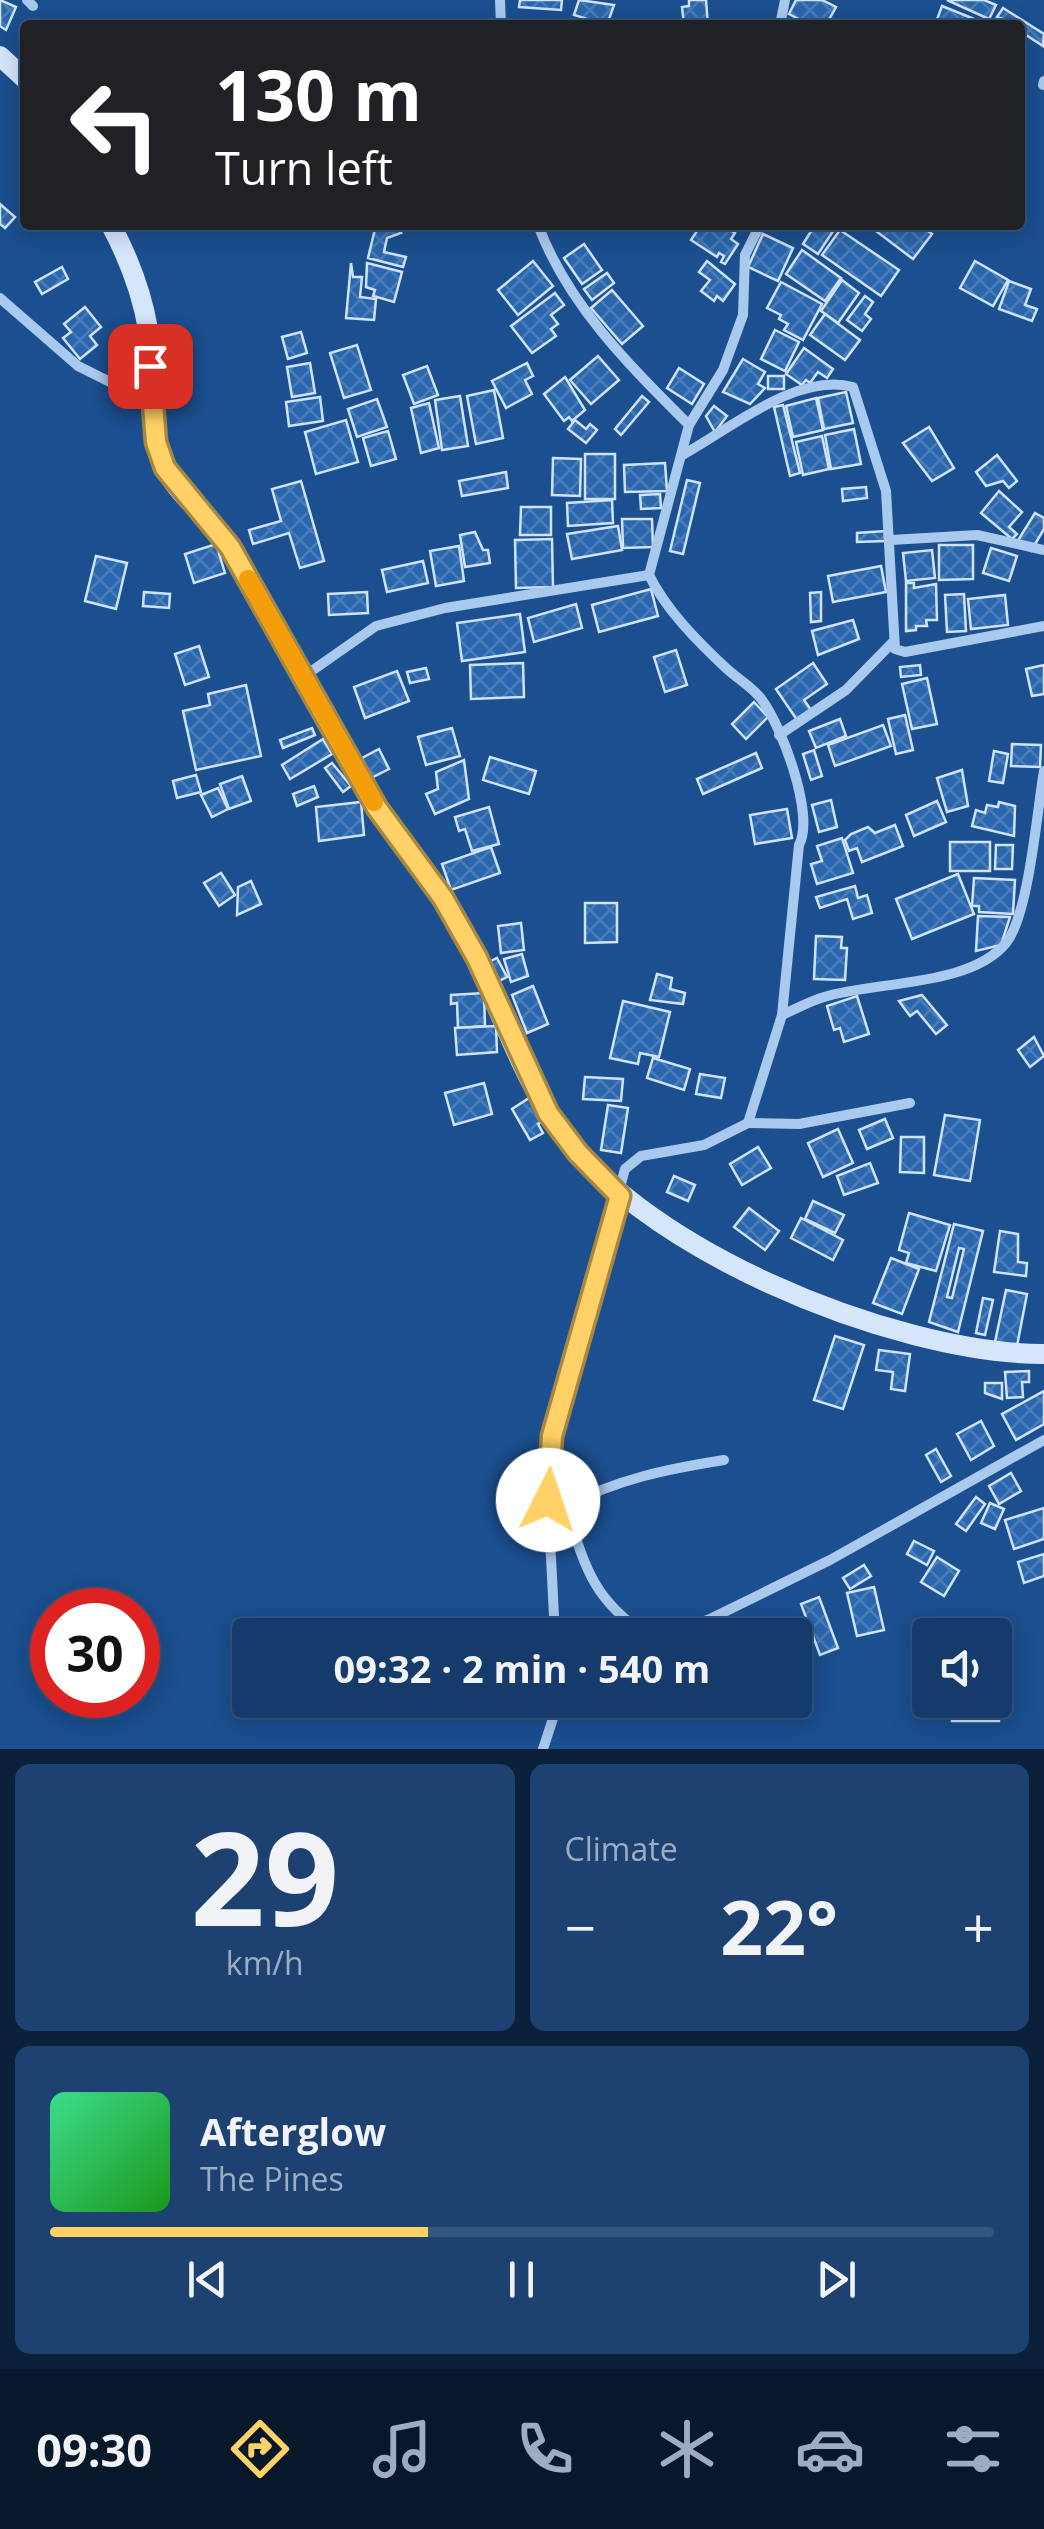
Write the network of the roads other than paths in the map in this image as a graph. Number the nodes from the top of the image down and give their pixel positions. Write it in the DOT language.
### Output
graph roads {
  1 [pos="0,56"];
  2 [pos="20,74"];
  3 [pos="113,230"];
  4 [pos="540,230"];
  5 [pos="758,230"];
  6 [pos="0,298"];
  7 [pos="153,404"];
  8 [pos="688,425"];
  9 [pos="684,454"];
  10 [pos="891,540"];
  11 [pos="1044,550"];
  12 [pos="648,574"];
  13 [pos="1044,626"];
  14 [pos="892,642"];
  15 [pos="302,677"];
  16 [pos="779,734"];
  17 [pos="1044,771"];
  18 [pos="782,1015"];
  19 [pos="910,1103"];
  20 [pos="748,1122"];
  21 [pos="620,1196"];
  22 [pos="1044,1354"];
  23 [pos="1044,1440"];
  24 [pos="724,1460"];
  25 [pos="548,1500"];
  26 [pos="566,1506"];
  27 [pos="555,1618"];
  28 [pos="623,1618"];
  29 [pos="712,1618"];
  30 [pos="555,1718"];
  31 [pos="543,1749"];
  1 -- 2 [label="street"];
  3 -- 7 [label="street"];
  4 -- 8 [label="street"];
  5 -- 8 [label="street"];
  6 -- 7 [label="street"];
  7 -- 15 [label="street"];
  8 -- 9 [label="street"];
  9 -- 10 [label="street"];
  9 -- 12 [label="street"];
  10 -- 11 [label="street"];
  10 -- 14 [label="street"];
  12 -- 15 [label="street"];
  12 -- 16 [label="street"];
  13 -- 14 [label="street"];
  14 -- 16 [label="street"];
  15 -- 21 [label="street"];
  16 -- 18 [label="street"];
  17 -- 18 [label="street"];
  18 -- 20 [label="street"];
  19 -- 20 [label="street"];
  20 -- 21 [label="street"];
  21 -- 22 [label="street"];
  21 -- 25 [label="street"];
  23 -- 29 [label="street"];
  24 -- 26 [label="street"];
  25 -- 26 [label="street"];
  25 -- 27 [label="street"];
  26 -- 28 [label="street"];
  30 -- 31 [label="street"];
}
